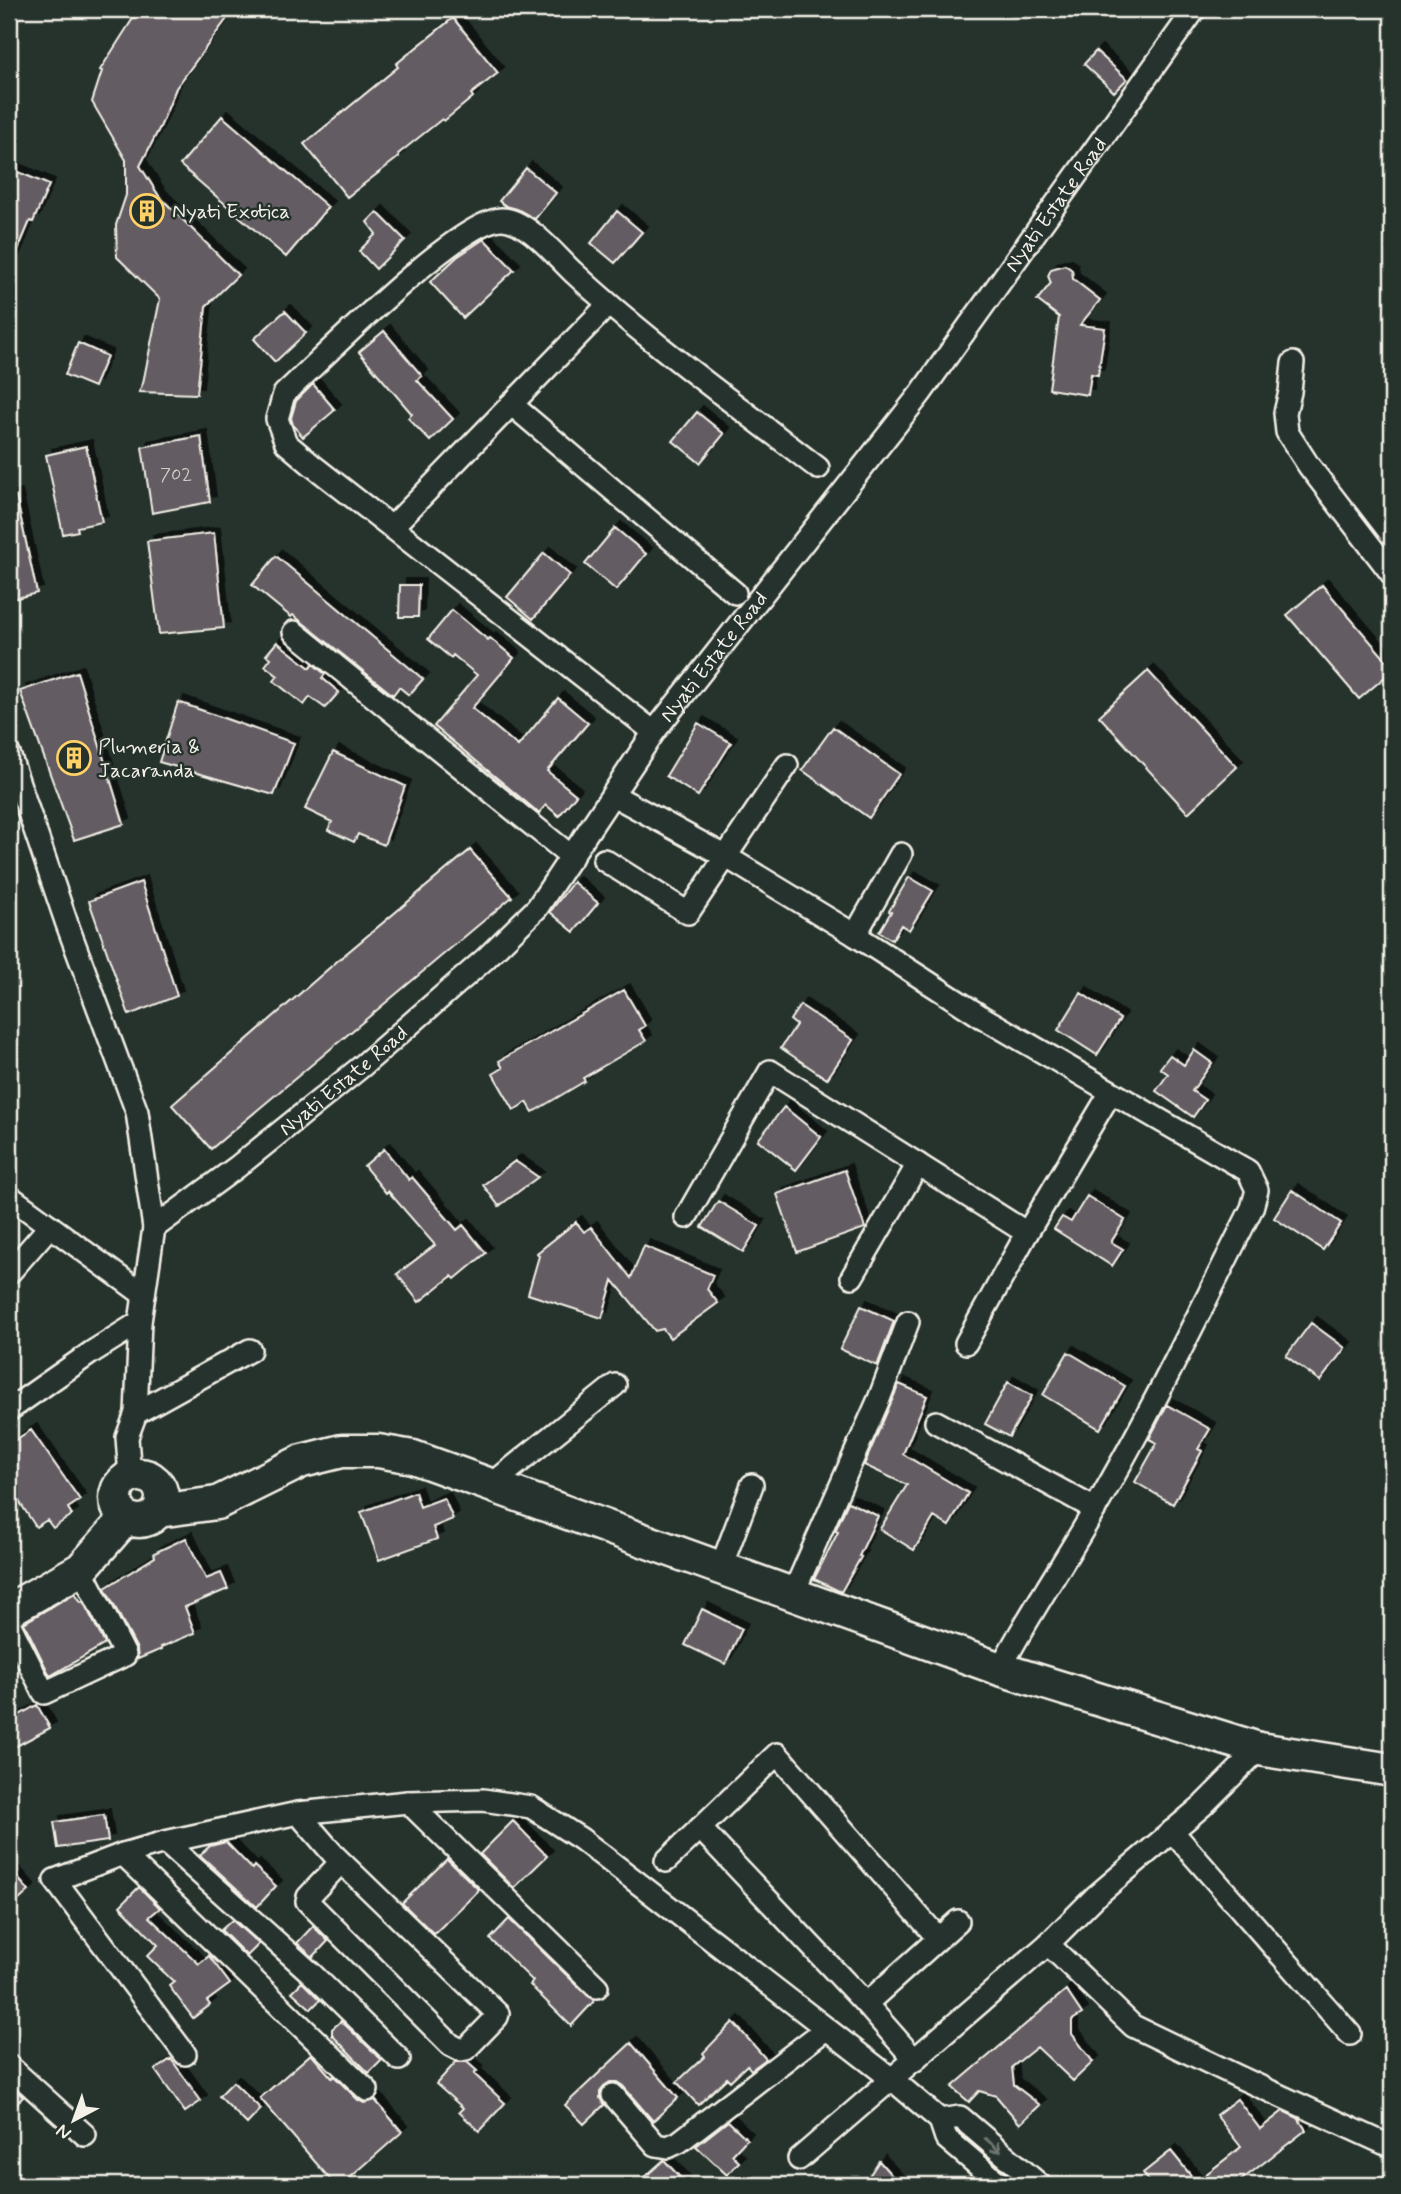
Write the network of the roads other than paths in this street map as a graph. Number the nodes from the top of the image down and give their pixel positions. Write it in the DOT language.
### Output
graph roads {
  1 [pos="1195,9"];
  2 [pos="608,305"];
  3 [pos="1293,363"];
  4 [pos="511,404"];
  5 [pos="818,468"];
  6 [pos="393,526"];
  7 [pos="1392,574"];
  8 [pos="735,593"];
  9 [pos="294,632"];
  10 [pos="654,732"];
  11 [pos="10,759"];
  12 [pos="787,765"];
  13 [pos="613,795"];
  14 [pos="901,854"];
  15 [pos="725,856"];
  16 [pos="572,857"];
  17 [pos="604,860"];
  18 [pos="855,935"];
  19 [pos="1111,1092"];
  20 [pos="918,1164"];
  21 [pos="9,1196"];
  22 [pos="686,1217"];
  23 [pos="50,1226"];
  24 [pos="154,1228"];
  25 [pos="1027,1233"];
  26 [pos="9,1273"];
  27 [pos="852,1277"];
  28 [pos="144,1295"];
  29 [pos="140,1322"];
  30 [pos="908,1322"];
  31 [pos="966,1343"];
  32 [pos="250,1350"];
  33 [pos="615,1385"];
  34 [pos="9,1410"];
  35 [pos="136,1413"];
  36 [pos="936,1422"];
  37 [pos="130,1477"];
  38 [pos="491,1485"];
  39 [pos="752,1485"];
  40 [pos="1095,1509"];
  41 [pos="158,1511"];
  42 [pos="126,1518"];
  43 [pos="721,1567"];
  44 [pos="81,1569"];
  45 [pos="793,1594"];
  46 [pos="9,1610"];
  47 [pos="9,1623"];
  48 [pos="1000,1669"];
  49 [pos="1259,1749"];
  50 [pos="1392,1770"];
  51 [pos="408,1802"];
  52 [pos="298,1812"];
  53 [pos="700,1828"];
  54 [pos="1172,1831"];
  55 [pos="165,1842"];
  56 [pos="123,1854"];
  57 [pos="666,1861"];
  58 [pos="341,1862"];
  59 [pos="958,1921"];
  60 [pos="938,1938"];
  61 [pos="1048,1944"];
  62 [pos="597,1987"];
  63 [pos="866,2004"];
  64 [pos="826,2029"];
  65 [pos="1350,2034"];
  66 [pos="185,2054"];
  67 [pos="400,2059"];
  68 [pos="915,2060"];
  69 [pos="9,2066"];
  70 [pos="893,2080"];
  71 [pos="368,2090"];
  72 [pos="613,2095"];
  73 [pos="940,2120"];
  74 [pos="85,2135"];
  75 [pos="1392,2147"];
  76 [pos="799,2159"];
  77 [pos="1001,2185"];
  78 [pos="1040,2185"];
  1 -- 10 [label="street, Nyati Estate Road"];
  2 -- 4 [label="street"];
  2 -- 5 [label="street"];
  2 -- 6 [label="street"];
  3 -- 7 [label="street"];
  4 -- 6 [label="street"];
  4 -- 8 [label="street"];
  6 -- 10 [label="street"];
  9 -- 16 [label="street"];
  10 -- 13 [label="street, Nyati Estate Road"];
  11 -- 24 [label="street"];
  12 -- 15 [label="street"];
  13 -- 15 [label="street"];
  13 -- 16 [label="street, Nyati Estate Road"];
  14 -- 18 [label="street"];
  15 -- 17 [label="street"];
  15 -- 18 [label="street"];
  16 -- 24 [label="street, Nyati Estate Road"];
  18 -- 19 [label="street"];
  19 -- 25 [label="street"];
  19 -- 40 [label="street"];
  20 -- 22 [label="street"];
  20 -- 25 [label="street"];
  20 -- 27 [label="street"];
  21 -- 23 [label="street"];
  23 -- 26 [label="street"];
  23 -- 28 [label="street"];
  24 -- 28 [label="street"];
  25 -- 31 [label="street"];
  28 -- 29 [label="street"];
  29 -- 34 [label="street"];
  29 -- 35 [label="street"];
  30 -- 45 [label="street"];
  32 -- 35 [label="street"];
  33 -- 38 [label="street"];
  35 -- 37 [label="street"];
  36 -- 40 [label="street"];
  37 -- 41 [label="main road"];
  37 -- 42 [label="main road"];
  38 -- 41 [label="main road"];
  38 -- 43 [label="main road"];
  39 -- 43 [label="street"];
  40 -- 48 [label="street"];
  41 -- 42 [label="main road"];
  42 -- 44 [label="main road"];
  43 -- 45 [label="main road"];
  44 -- 46 [label="main road"];
  44 -- 47 [label="street"];
  45 -- 48 [label="main road"];
  48 -- 49 [label="main road"];
  49 -- 50 [label="main road"];
  49 -- 54 [label="street"];
  51 -- 52 [label="street"];
  51 -- 62 [label="street"];
  51 -- 64 [label="street"];
  52 -- 55 [label="street"];
  52 -- 58 [label="street"];
  53 -- 57 [label="street"];
  53 -- 60 [label="street"];
  53 -- 63 [label="street"];
  54 -- 61 [label="street"];
  54 -- 65 [label="street"];
  55 -- 56 [label="street"];
  55 -- 67 [label="street"];
  56 -- 66 [label="street"];
  56 -- 71 [label="street"];
  58 -- 58 [label="street"];
  59 -- 60 [label="street"];
  60 -- 63 [label="street"];
  61 -- 68 [label="street"];
  61 -- 75 [label="street"];
  63 -- 68 [label="street"];
  64 -- 70 [label="street"];
  64 -- 72 [label="street"];
  68 -- 70 [label="street"];
  69 -- 74 [label="street"];
  70 -- 73 [label="street"];
  70 -- 76 [label="street"];
  73 -- 77 [label="street"];
  73 -- 78 [label="street, one-way"];
}
